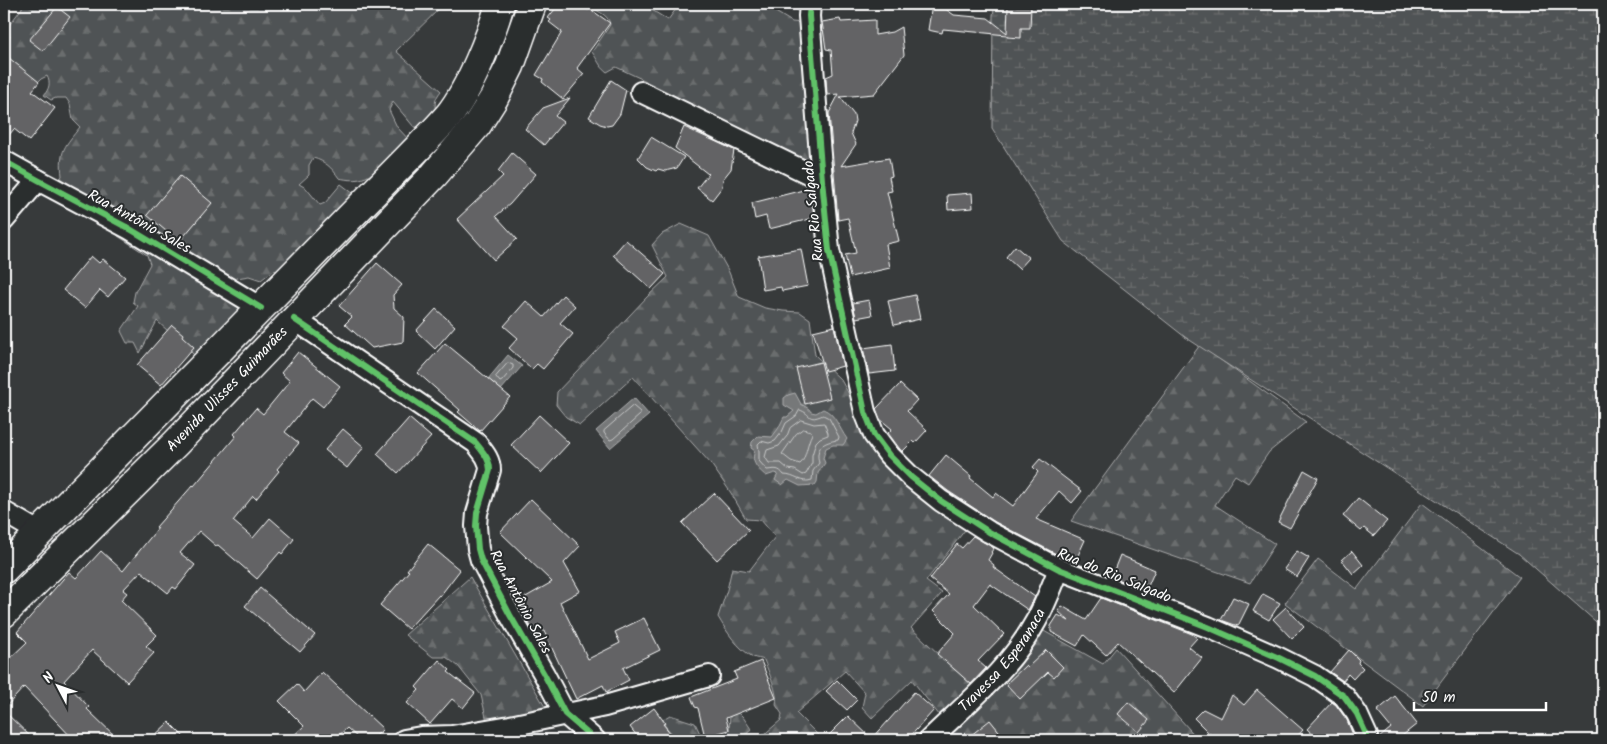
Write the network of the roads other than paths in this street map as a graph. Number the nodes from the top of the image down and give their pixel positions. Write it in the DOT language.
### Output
graph roads {
  1 [pos="500,4"];
  2 [pos="532,4"];
  3 [pos="810,4"];
  4 [pos="641,92"];
  5 [pos="4,161"];
  6 [pos="38,180"];
  7 [pos="822,180"];
  8 [pos="4,220"];
  9 [pos="261,308"];
  10 [pos="294,319"];
  11 [pos="865,412"];
  12 [pos="152,419"];
  13 [pos="176,443"];
  14 [pos="4,512"];
  15 [pos="40,533"];
  16 [pos="4,569"];
  17 [pos="1059,569"];
  18 [pos="4,613"];
  19 [pos="709,676"];
  20 [pos="565,714"];
  21 [pos="404,740"];
  22 [pos="595,740"];
  23 [pos="929,740"];
  24 [pos="1367,740"];
  1 -- 9 [label="main road"];
  2 -- 10 [label="main road, Avenida Ulisses Guimarães"];
  3 -- 7 [label="street, Rua Rio Salgado"];
  4 -- 7 [label="street"];
  5 -- 6 [label="street, Rua Antônio Sales"];
  6 -- 8 [label="street"];
  6 -- 9 [label="street, Rua Antônio Sales"];
  7 -- 11 [label="street, Rua Rio Salgado"];
  9 -- 12 [label="main road"];
  10 -- 13 [label="main road, Avenida Ulisses Guimarães"];
  10 -- 20 [label="street, Rua Antônio Sales"];
  11 -- 17 [label="street, Rua do Rio Salgado"];
  12 -- 13 [label="main road"];
  12 -- 15 [label="main road"];
  13 -- 18 [label="main road, Avenida Ulisses Guimarães"];
  14 -- 15 [label="street"];
  15 -- 16 [label="main road"];
  17 -- 23 [label="street, Travessa Esperanaca"];
  17 -- 24 [label="street, Rua do Rio Salgado"];
  19 -- 20 [label="street"];
  20 -- 21 [label="street"];
  20 -- 22 [label="street, Rua Antônio Sales"];
}
